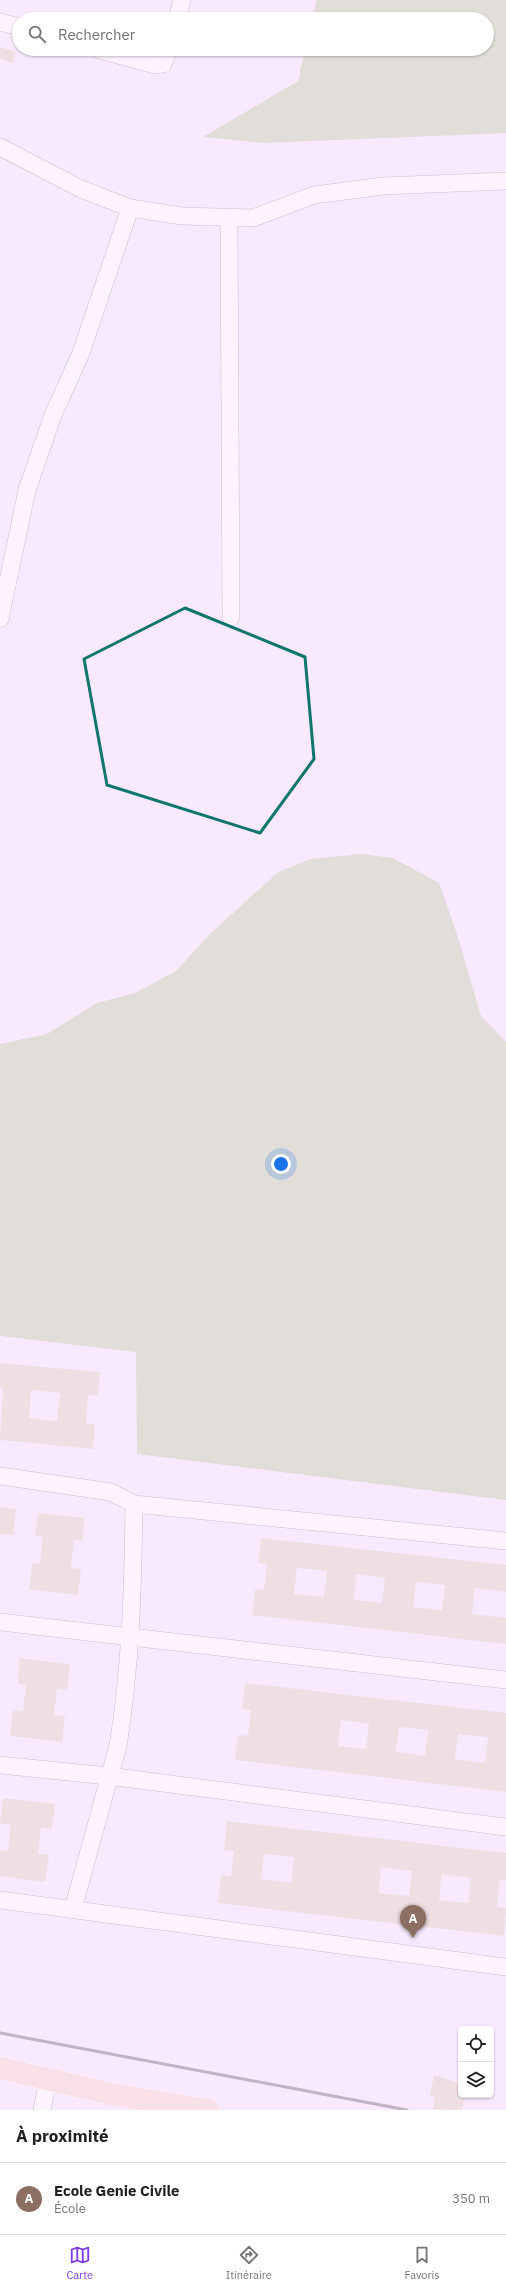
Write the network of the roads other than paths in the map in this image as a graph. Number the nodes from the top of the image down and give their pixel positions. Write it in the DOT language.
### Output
graph roads {
  1 [pos="182,0"];
  2 [pos="179,12"];
  3 [pos="0,22"];
  4 [pos="12,25"];
  5 [pos="122,56"];
  6 [pos="166,56"];
  7 [pos="0,148"];
  8 [pos="506,181"];
  9 [pos="130,208"];
  10 [pos="229,217"];
  11 [pos="232,617"];
  12 [pos="0,619"];
  13 [pos="0,1476"];
  14 [pos="134,1504"];
  15 [pos="506,1541"];
  16 [pos="0,1622"];
  17 [pos="129,1637"];
  18 [pos="506,1680"];
  19 [pos="0,1765"];
  20 [pos="108,1776"];
  21 [pos="506,1827"];
  22 [pos="0,1900"];
  23 [pos="73,1909"];
  24 [pos="506,1967"];
  25 [pos="0,2068"];
  26 [pos="48,2079"];
  27 [pos="42,2110"];
  28 [pos="208,2110"];
  1 -- 2 [label="street"];
  3 -- 4 [label="street"];
  5 -- 6 [label="street"];
  7 -- 9 [label="street"];
  8 -- 10 [label="street"];
  9 -- 10 [label="street"];
  9 -- 12 [label="street"];
  10 -- 11 [label="street"];
  13 -- 14 [label="street"];
  14 -- 15 [label="street"];
  14 -- 17 [label="street"];
  16 -- 17 [label="street"];
  17 -- 18 [label="street"];
  17 -- 20 [label="street"];
  19 -- 20 [label="street"];
  20 -- 21 [label="street"];
  20 -- 23 [label="street"];
  22 -- 23 [label="street"];
  23 -- 24 [label="street"];
  25 -- 26 [label="main road"];
  26 -- 27 [label="street"];
  26 -- 28 [label="main road"];
}
